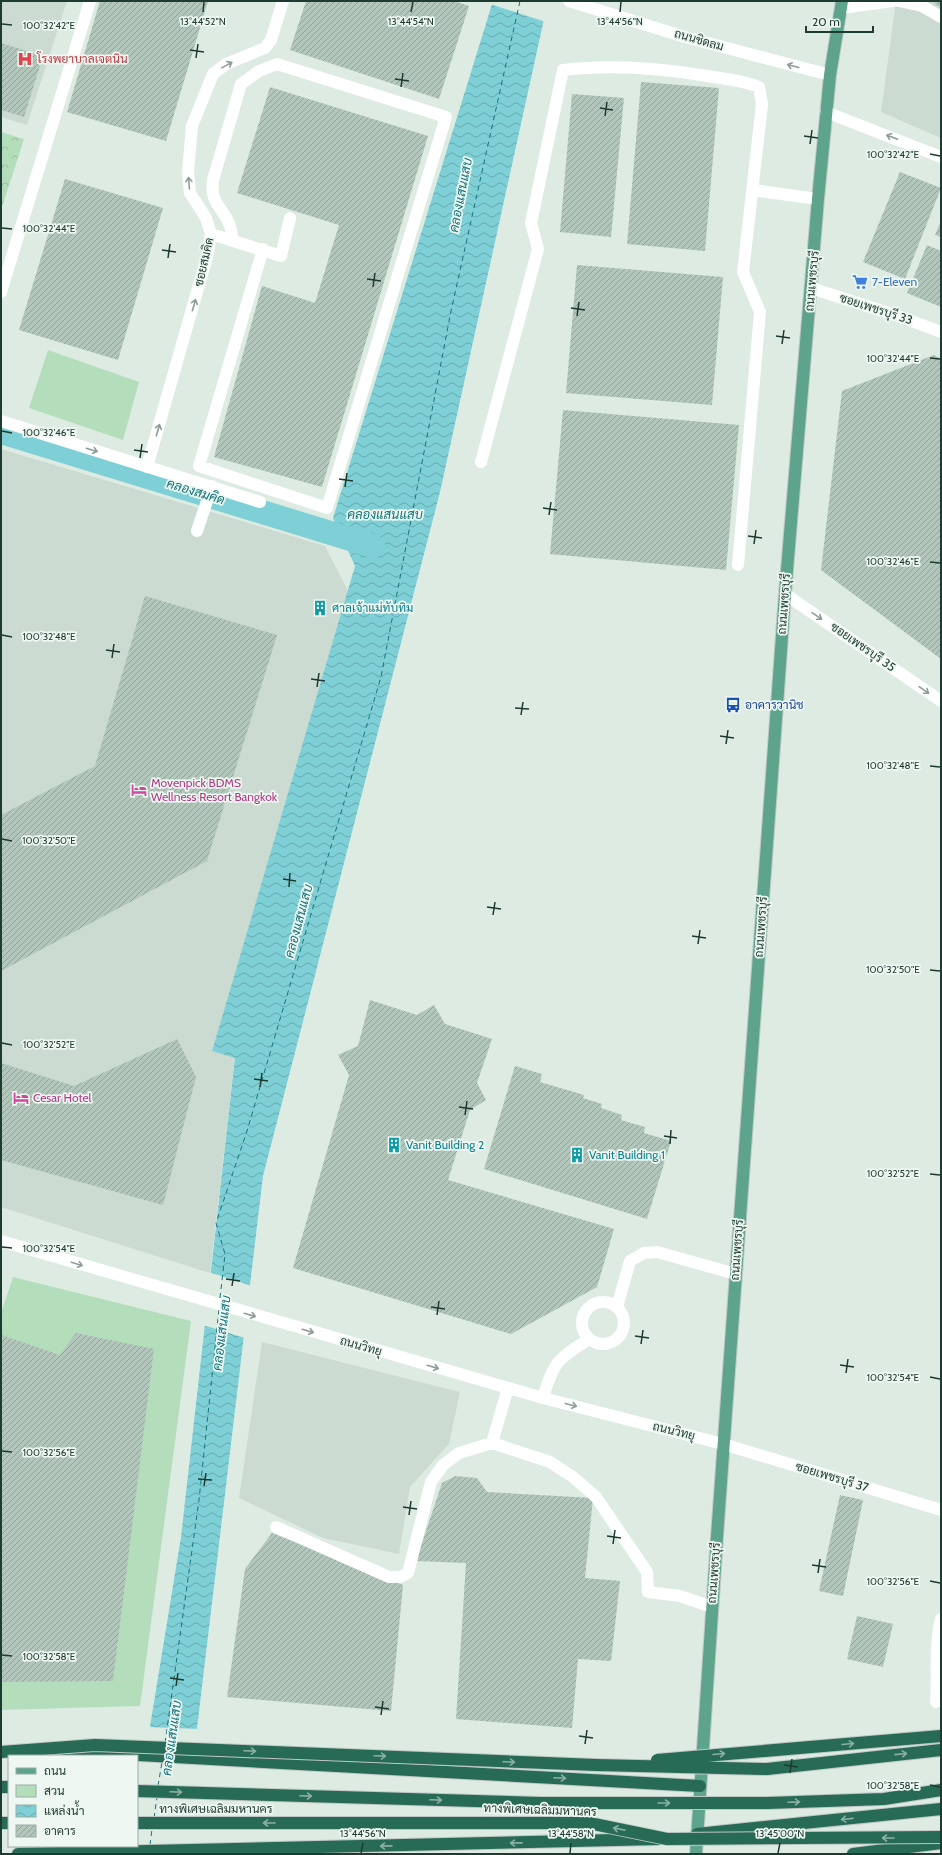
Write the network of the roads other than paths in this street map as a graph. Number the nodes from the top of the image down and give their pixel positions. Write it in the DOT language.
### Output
graph roads {
  1 [pos="90,1"];
  2 [pos="283,1"];
  3 [pos="569,1"];
  4 [pos="893,1"];
  5 [pos="899,1"];
  6 [pos="842,4"];
  7 [pos="941,17"];
  8 [pos="830,75"];
  9 [pos="826,112"];
  10 [pos="941,157"];
  11 [pos="752,190"];
  12 [pos="818,199"];
  13 [pos="290,218"];
  14 [pos="211,234"];
  15 [pos="232,240"];
  16 [pos="263,249"];
  17 [pos="811,288"];
  18 [pos="1,292"];
  19 [pos="941,332"];
  20 [pos="1,421"];
  21 [pos="481,462"];
  22 [pos="147,467"];
  23 [pos="212,486"];
  24 [pos="260,502"];
  25 [pos="197,531"];
  26 [pos="738,565"];
  27 [pos="785,594"];
  28 [pos="941,701"];
  29 [pos="1,1241"];
  30 [pos="736,1274"];
  31 [pos="617,1307"];
  32 [pos="589,1339"];
  33 [pos="508,1388"];
  34 [pos="543,1398"];
  35 [pos="492,1444"];
  36 [pos="723,1444"];
  37 [pos="941,1510"];
  38 [pos="276,1527"];
  39 [pos="712,1607"];
  40 [pos="941,1619"];
  41 [pos="936,1702"];
  42 [pos="941,1736"];
  43 [pos="1,1748"];
  44 [pos="941,1750"];
  45 [pos="1,1752"];
  46 [pos="596,1765"];
  47 [pos="700,1786"];
  48 [pos="941,1790"];
  49 [pos="138,1791"];
  50 [pos="941,1809"];
  51 [pos="138,1823"];
  52 [pos="697,1834"];
  53 [pos="941,1837"];
  54 [pos="667,1839"];
  55 [pos="941,1843"];
  56 [pos="18,1854"];
  57 [pos="696,1854"];
  58 [pos="853,1854"];
  1 -- 18 [label="street"];
  14 -- 2 [label="street, ซอยสมคิด, one-way"];
  8 -- 3 [label="street, ถนนชิดลม, one-way"];
  4 -- 6 [label="street"];
  5 -- 7 [label="street"];
  6 -- 8 [label="main road, ถนนเพชรบุรี"];
  8 -- 9 [label="main road, ถนนเพชรบุรี"];
  10 -- 9 [label="street, one-way"];
  9 -- 12 [label="main road, ถนนเพชรบุรี"];
  11 -- 12 [label="street"];
  11 -- 21 [label="street"];
  11 -- 26 [label="street"];
  12 -- 17 [label="main road, ถนนเพชรบุรี"];
  13 -- 16 [label="street"];
  14 -- 15 [label="street"];
  22 -- 14 [label="street, ซอยสมคิด, one-way"];
  15 -- 16 [label="street"];
  15 -- 16 [label="street"];
  17 -- 19 [label="street, ซอยเพชรบุรี 33"];
  17 -- 27 [label="main road, ถนนเพชรบุรี"];
  20 -- 22 [label="street, one-way"];
  22 -- 23 [label="street"];
  23 -- 24 [label="street"];
  23 -- 25 [label="street"];
  27 -- 28 [label="street, ซอยเพชรบุรี 35, one-way"];
  27 -- 30 [label="main road, ถนนเพชรบุรี"];
  29 -- 33 [label="street, ถนนวิทยุ, one-way"];
  30 -- 31 [label="street"];
  30 -- 36 [label="main road, ถนนเพชรบุรี"];
  31 -- 32 [label="street"];
  31 -- 32 [label="street"];
  32 -- 34 [label="street"];
  33 -- 34 [label="street, ถนนวิทยุ"];
  33 -- 35 [label="street"];
  34 -- 36 [label="street, ถนนวิทยุ, one-way"];
  35 -- 38 [label="street"];
  35 -- 39 [label="street"];
  36 -- 37 [label="street, ซอยเพชรบุรี 37"];
  36 -- 39 [label="main road, ถนนเพชรบุรี"];
  39 -- 47 [label="main road, ถนนเพชรบุรี"];
  40 -- 41 [label="street"];
  46 -- 42 [label="highway, one-way, bridge"];
  43 -- 47 [label="highway, one-way, bridge"];
  46 -- 44 [label="highway, one-way, bridge"];
  45 -- 46 [label="highway, one-way, bridge"];
  47 -- 52 [label="main road, ถนนเพชรบุรี"];
  49 -- 48 [label="highway, ทางพิเศษเฉลิมมหานคร, one-way, bridge"];
  50 -- 52 [label="highway, one-way"];
  54 -- 51 [label="highway, ทางพิเศษเฉลิมมหานคร, one-way, bridge"];
  52 -- 57 [label="main road, ถนนเพชรบุรี"];
  53 -- 54 [label="highway, ทางพิเศษเฉลิมมหานคร, one-way, bridge"];
  54 -- 56 [label="highway, one-way, bridge"];
  55 -- 58 [label="highway"];
}
